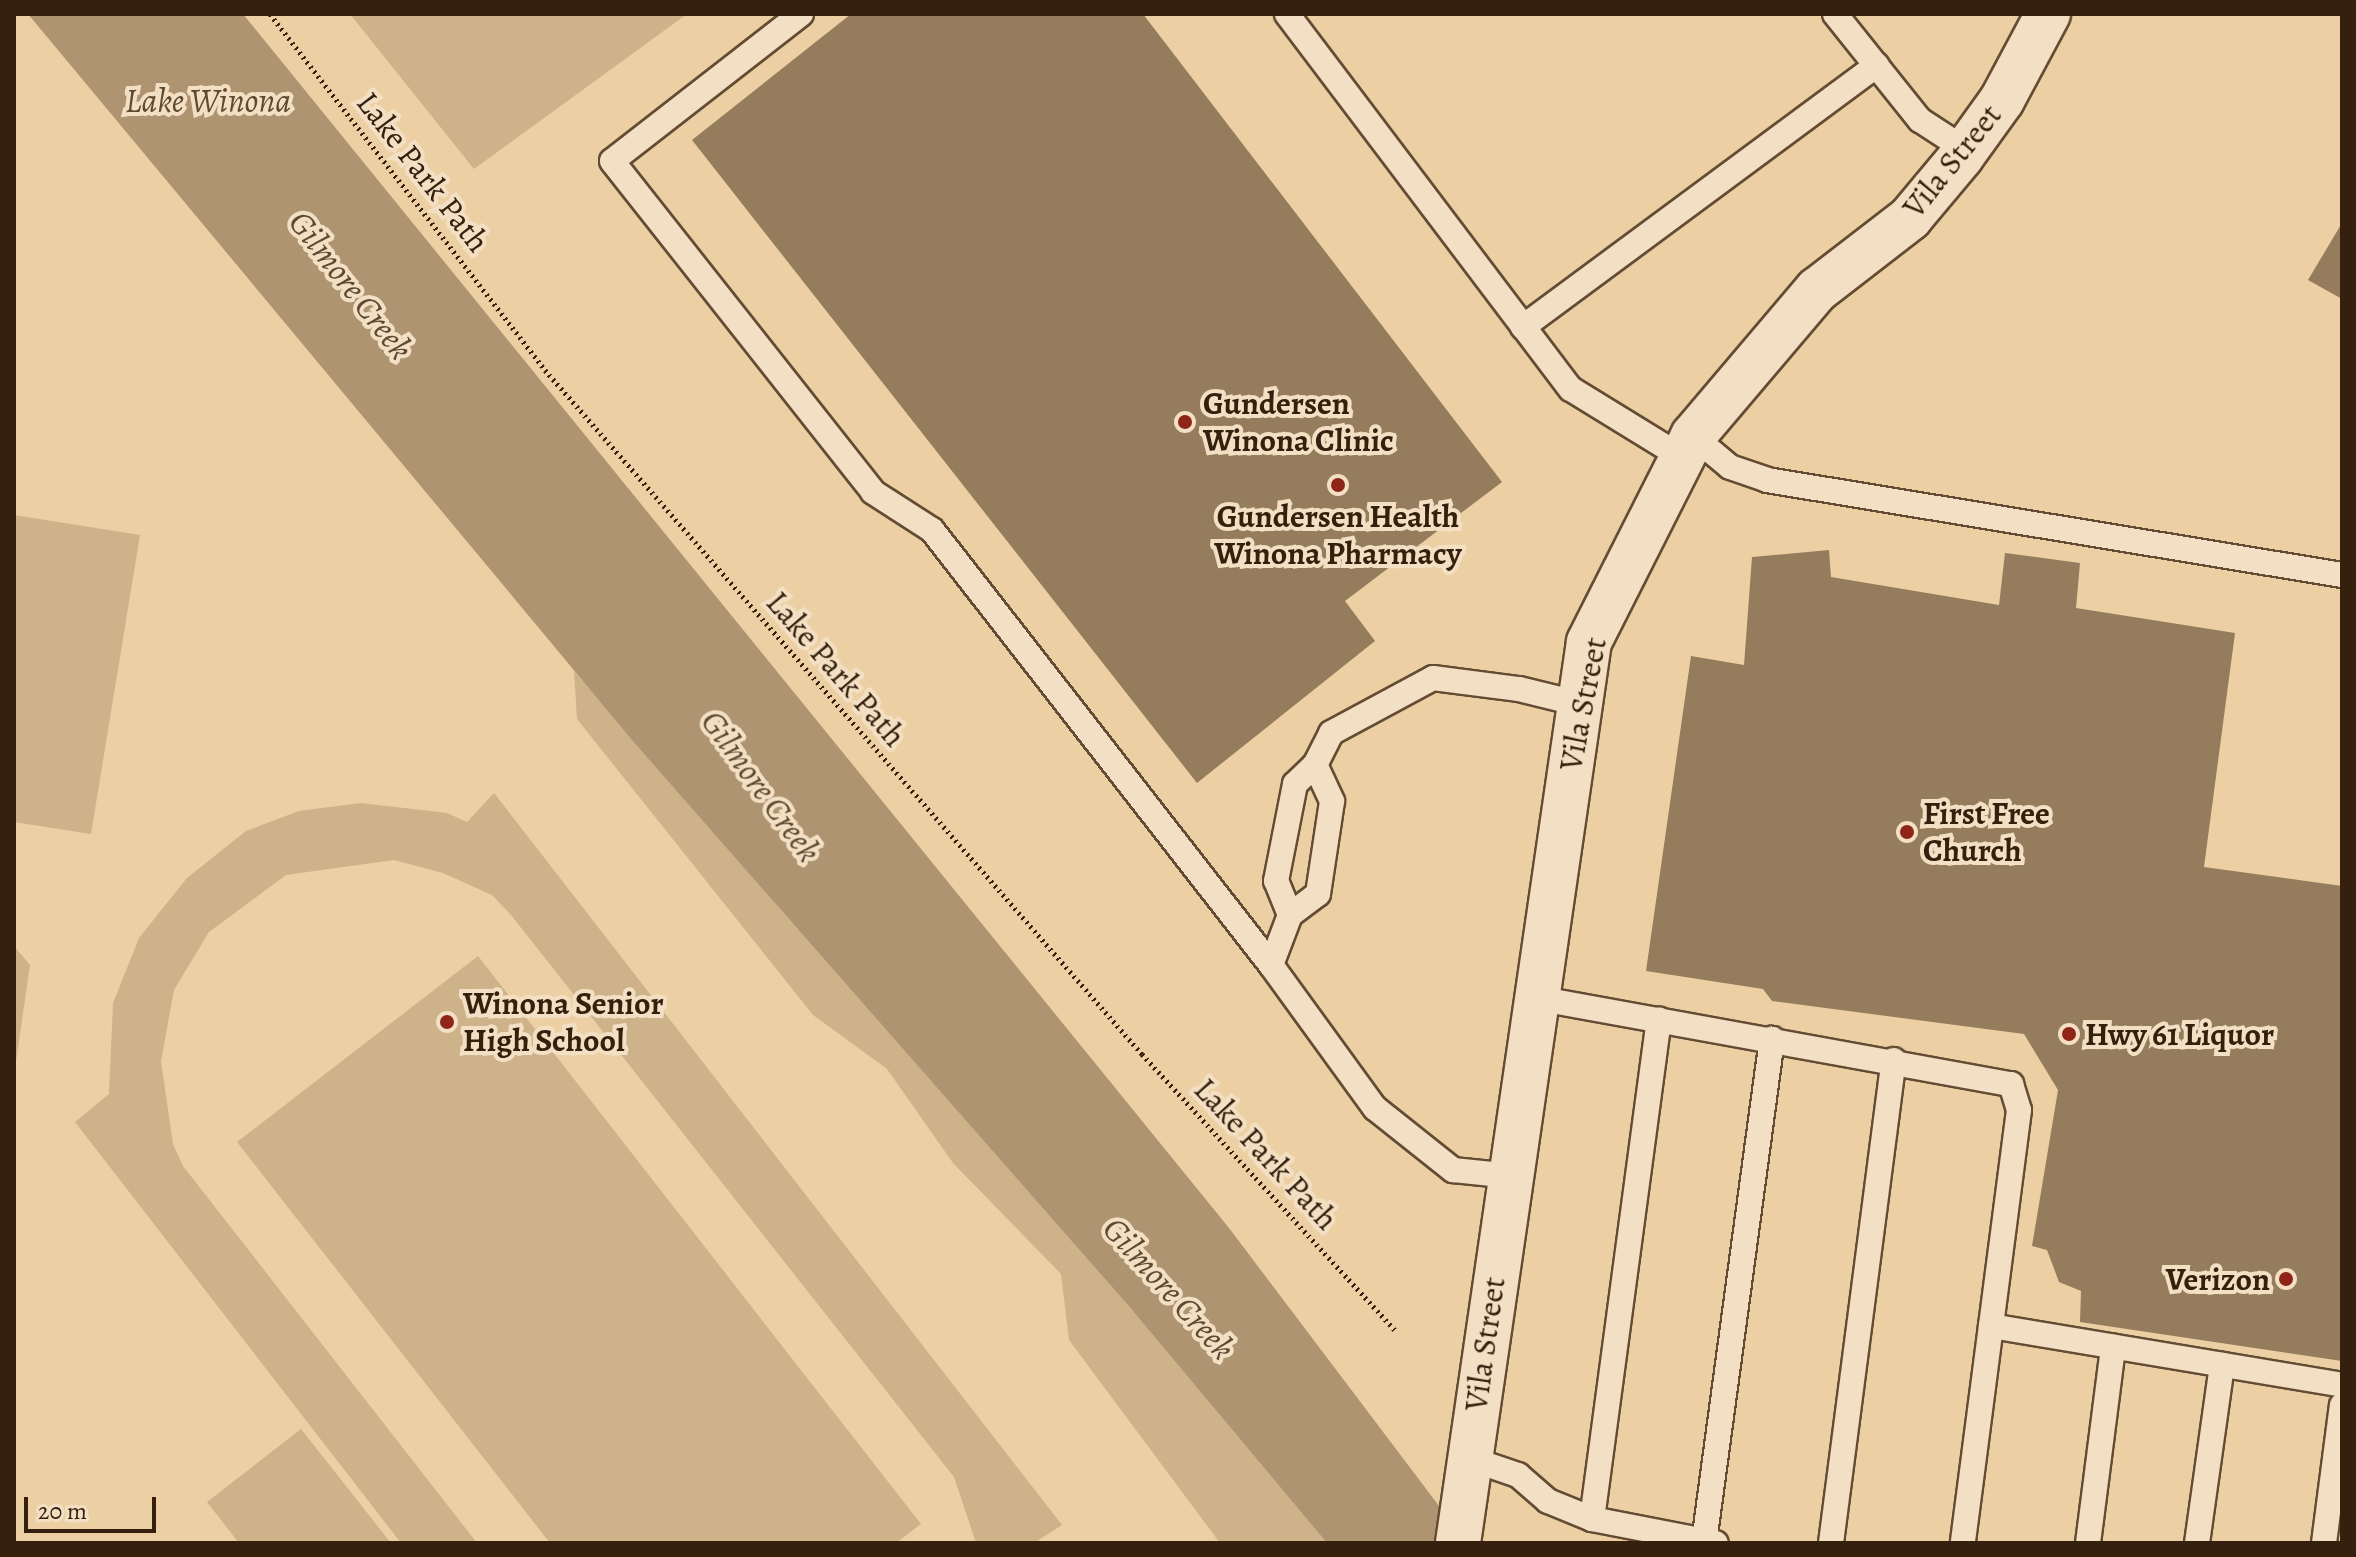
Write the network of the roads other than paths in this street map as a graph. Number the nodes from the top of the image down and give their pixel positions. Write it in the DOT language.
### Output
graph roads {
  1 [pos="801,14"];
  2 [pos="1287,14"];
  3 [pos="1835,14"];
  4 [pos="2048,14"];
  5 [pos="1877,65"];
  6 [pos="1966,150"];
  7 [pos="1523,327"];
  8 [pos="1686,446"];
  9 [pos="2342,575"];
  10 [pos="1580,704"];
  11 [pos="1315,765"];
  12 [pos="1290,915"];
  13 [pos="1271,965"];
  14 [pos="1536,998"];
  15 [pos="1659,1019"];
  16 [pos="1772,1039"];
  17 [pos="1894,1060"];
  18 [pos="1512,1176"];
  19 [pos="1991,1326"];
  20 [pos="2113,1347"];
  21 [pos="2222,1365"];
  22 [pos="2342,1385"];
  23 [pos="2342,1405"];
  24 [pos="1467,1463"];
  25 [pos="1592,1519"];
  26 [pos="1710,1542"];
  27 [pos="1458,1543"];
  28 [pos="1831,1543"];
  29 [pos="1963,1543"];
  30 [pos="2088,1543"];
  31 [pos="2197,1543"];
  32 [pos="2324,1543"];
  1 -- 13 [label="lane"];
  2 -- 7 [label="lane"];
  3 -- 5 [label="lane"];
  4 -- 6 [label="street, Vila Street"];
  5 -- 6 [label="lane"];
  5 -- 7 [label="lane"];
  6 -- 8 [label="street, Vila Street"];
  7 -- 8 [label="lane"];
  8 -- 9 [label="lane"];
  8 -- 10 [label="street, Vila Street"];
  10 -- 11 [label="lane"];
  10 -- 14 [label="street, Vila Street"];
  11 -- 12 [label="lane"];
  11 -- 12 [label="lane"];
  12 -- 13 [label="lane"];
  13 -- 18 [label="lane"];
  14 -- 15 [label="lane"];
  14 -- 18 [label="street, Vila Street"];
  15 -- 16 [label="lane"];
  15 -- 25 [label="lane"];
  16 -- 17 [label="lane"];
  16 -- 26 [label="lane"];
  17 -- 19 [label="lane"];
  17 -- 28 [label="lane"];
  18 -- 24 [label="street, Vila Street"];
  19 -- 20 [label="lane"];
  19 -- 29 [label="lane"];
  20 -- 21 [label="lane"];
  20 -- 30 [label="lane"];
  21 -- 22 [label="lane"];
  21 -- 31 [label="lane"];
  23 -- 32 [label="lane"];
  24 -- 25 [label="lane"];
  24 -- 27 [label="street, Vila Street"];
  25 -- 26 [label="lane"];
}
